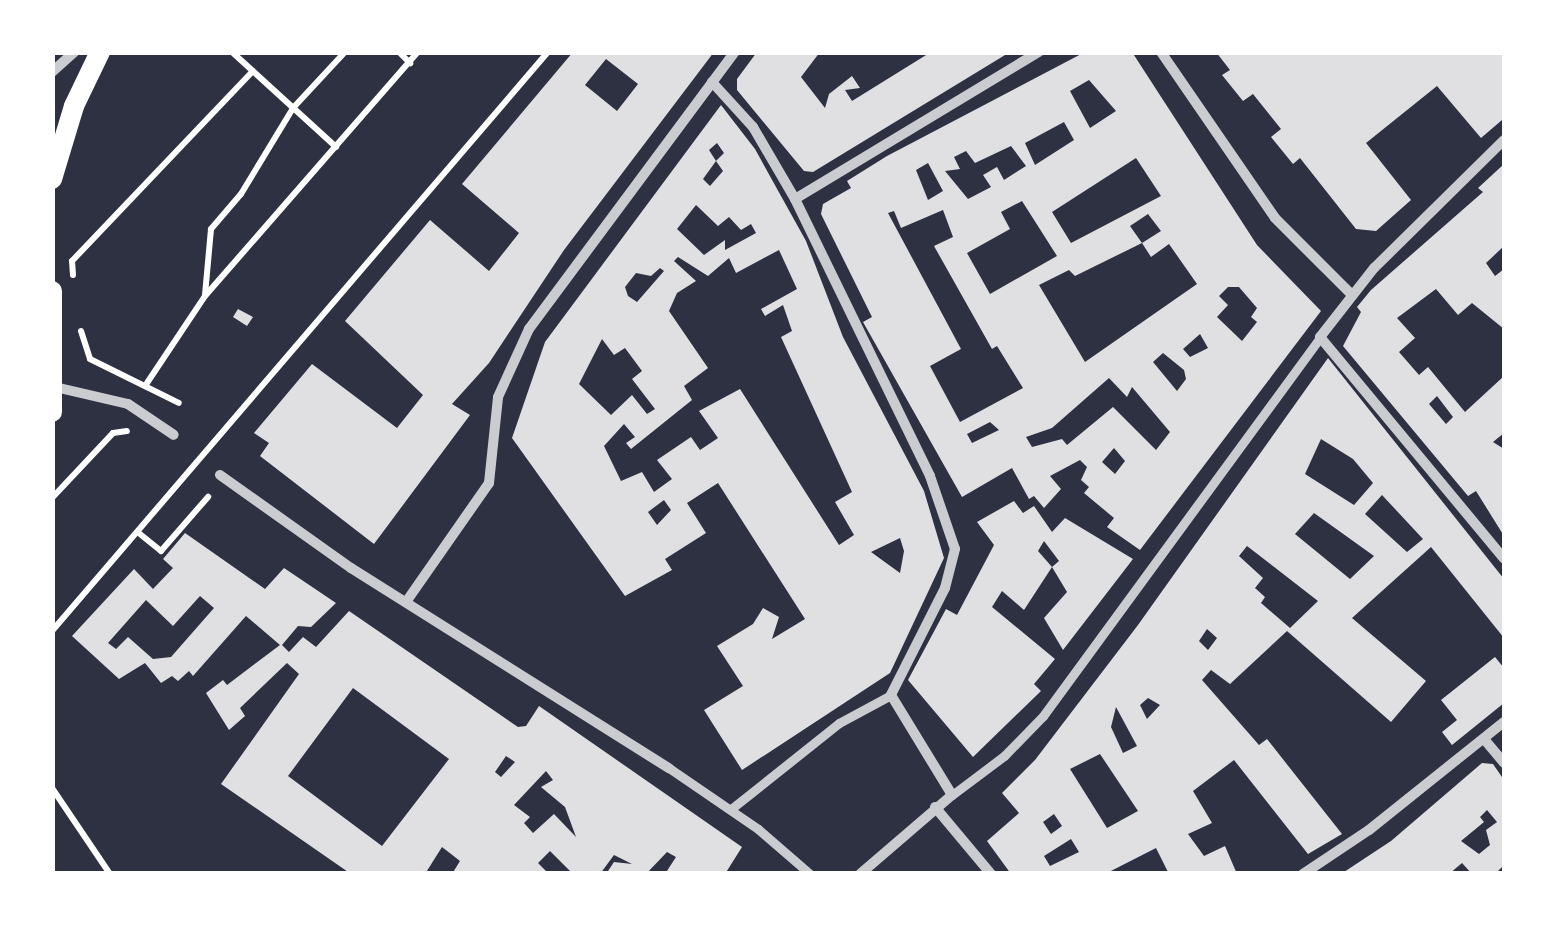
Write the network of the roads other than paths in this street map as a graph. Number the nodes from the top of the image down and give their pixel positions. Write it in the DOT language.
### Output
graph roads {
  1 [pos="74,52"];
  2 [pos="100,52"];
  3 [pos="736,52"];
  4 [pos="1039,52"];
  5 [pos="1162,52"];
  6 [pos="52,72"];
  7 [pos="712,82"];
  8 [pos="1504,140"];
  9 [pos="52,178"];
  10 [pos="795,198"];
  11 [pos="52,290"];
  12 [pos="1352,294"];
  13 [pos="1320,337"];
  14 [pos="54,395"];
  15 [pos="174,435"];
  16 [pos="220,475"];
  17 [pos="1504,560"];
  18 [pos="406,602"];
  19 [pos="891,694"];
  20 [pos="1504,722"];
  21 [pos="1484,739"];
  22 [pos="1504,764"];
  23 [pos="668,768"];
  24 [pos="952,794"];
  25 [pos="935,807"];
  26 [pos="731,809"];
  27 [pos="810,874"];
  28 [pos="860,874"];
  29 [pos="991,874"];
  30 [pos="1303,874"];
  1 -- 6 [label="street"];
  2 -- 9 [label="main road"];
  3 -- 7 [label="street"];
  4 -- 10 [label="street"];
  5 -- 12 [label="street"];
  7 -- 10 [label="street"];
  7 -- 18 [label="street"];
  8 -- 12 [label="street"];
  10 -- 19 [label="street"];
  11 -- 14 [label="main road"];
  12 -- 13 [label="street"];
  13 -- 17 [label="street"];
  13 -- 24 [label="street"];
  14 -- 15 [label="street"];
  16 -- 18 [label="street"];
  18 -- 23 [label="street"];
  19 -- 24 [label="street"];
  19 -- 26 [label="street"];
  20 -- 21 [label="street"];
  21 -- 22 [label="street"];
  21 -- 30 [label="street"];
  23 -- 26 [label="street"];
  24 -- 25 [label="street"];
  25 -- 28 [label="street"];
  25 -- 29 [label="street"];
  26 -- 27 [label="street"];
}
